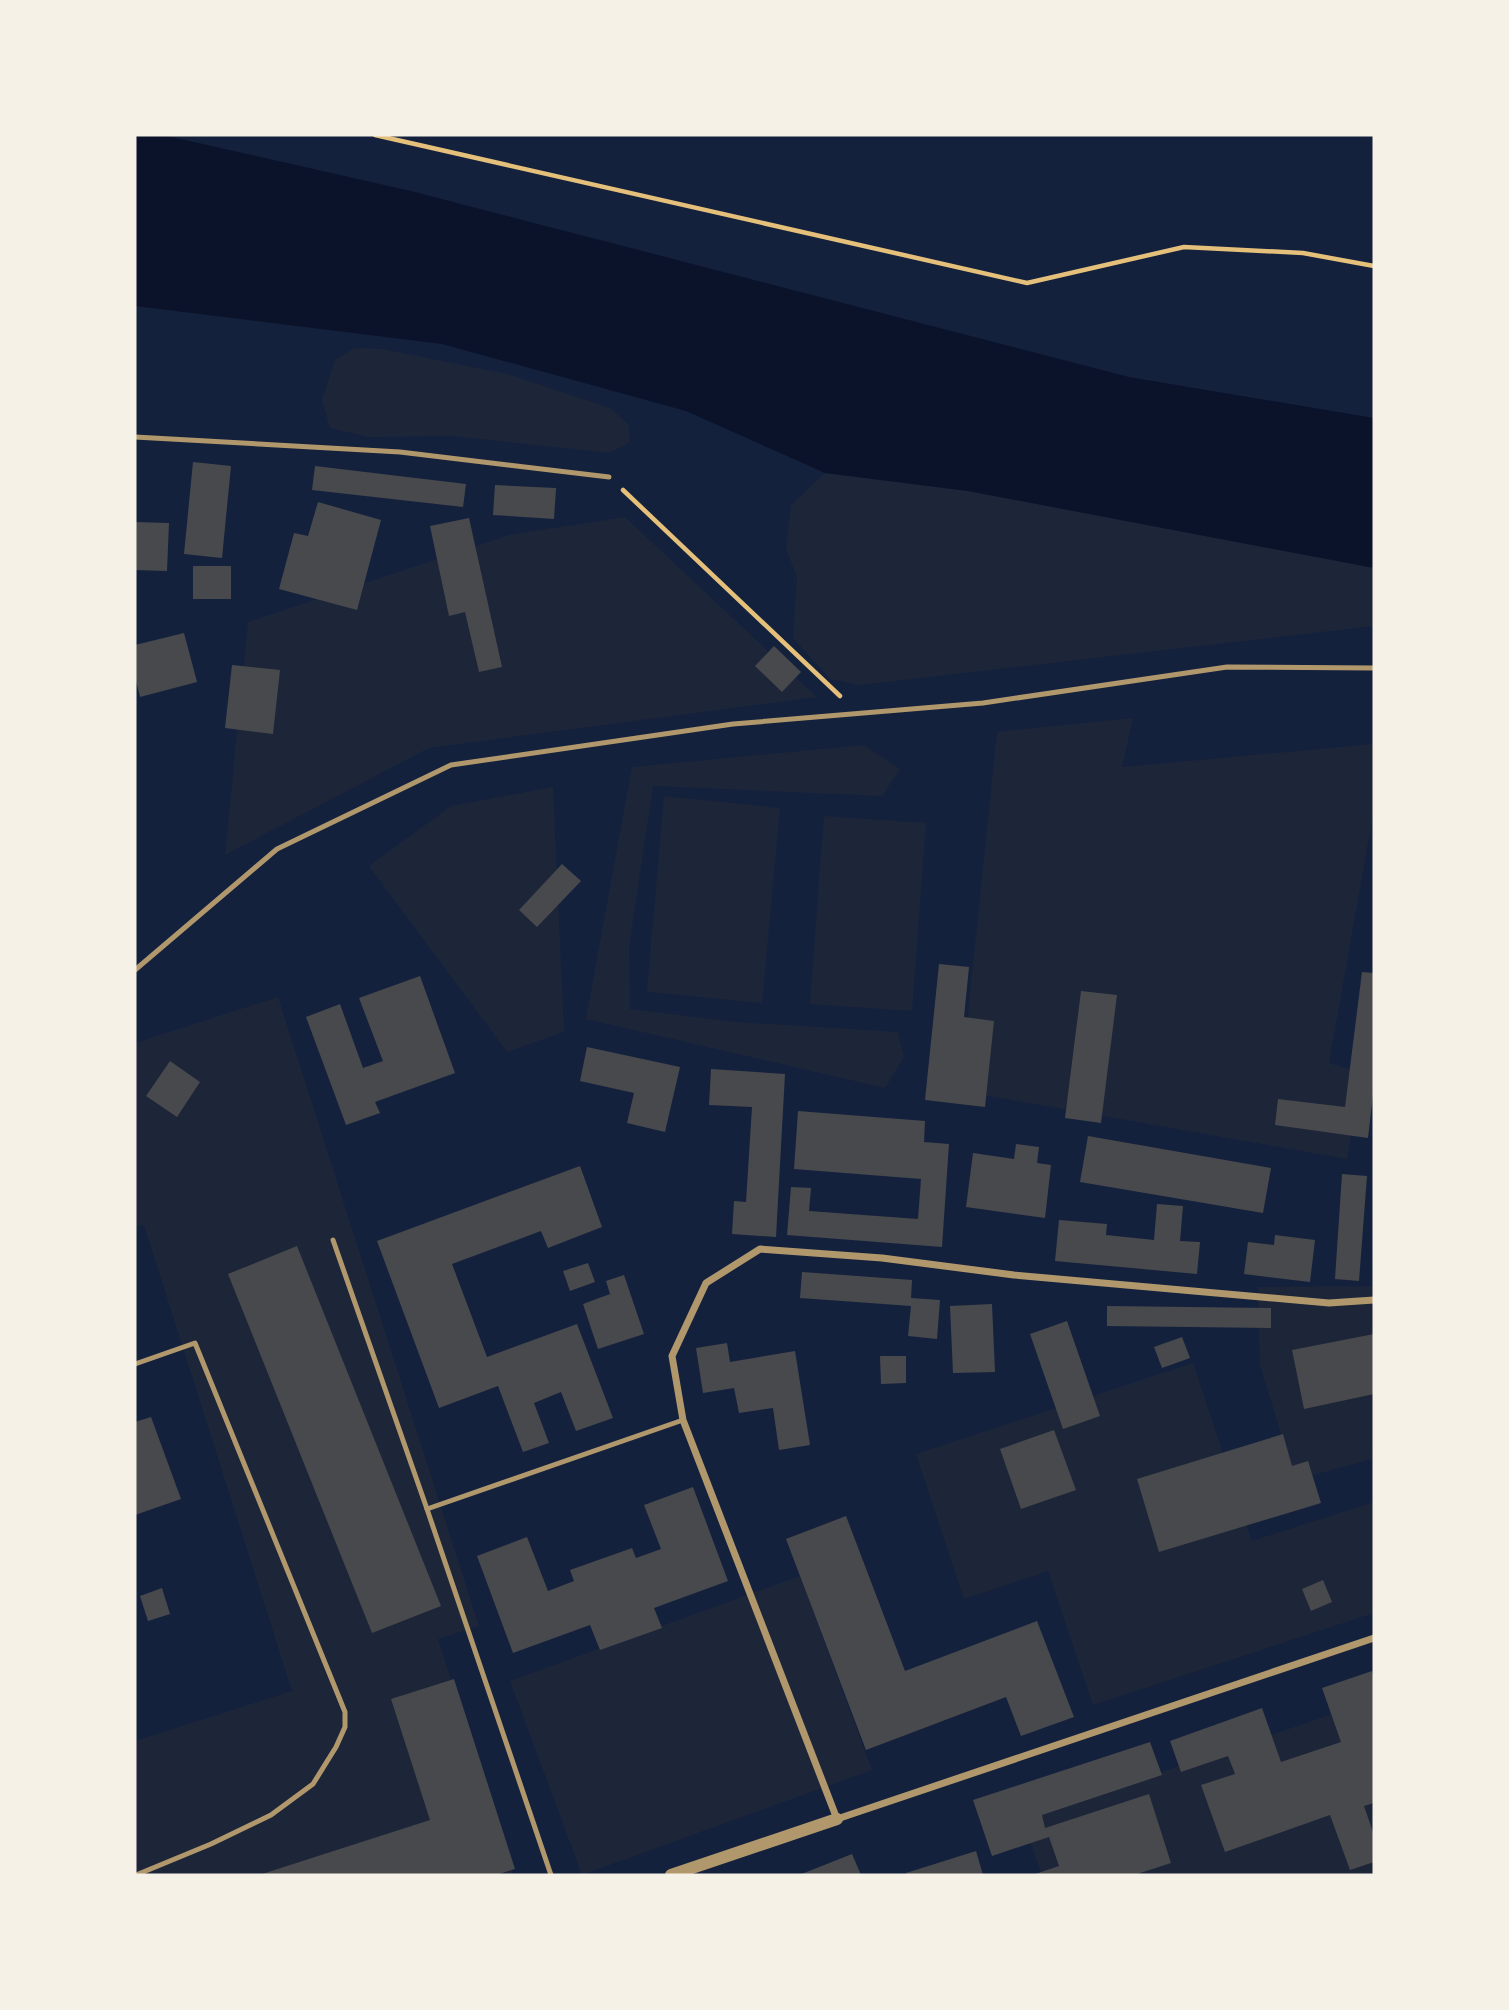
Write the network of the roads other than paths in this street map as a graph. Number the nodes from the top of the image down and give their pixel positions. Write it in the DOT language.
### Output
graph roads {
  1 [pos="135,437"];
  2 [pos="609,477"];
  3 [pos="1374,668"];
  4 [pos="135,970"];
  5 [pos="333,1240"];
  6 [pos="1374,1300"];
  7 [pos="135,1364"];
  8 [pos="683,1420"];
  9 [pos="427,1509"];
  10 [pos="1374,1638"];
  11 [pos="837,1819"];
  12 [pos="680,1874"];
  13 [pos="136,1875"];
  14 [pos="551,1875"];
  1 -- 2 [label="lane"];
  3 -- 4 [label="lane"];
  5 -- 9 [label="lane"];
  6 -- 8 [label="street"];
  7 -- 13 [label="lane"];
  8 -- 9 [label="lane"];
  8 -- 11 [label="street"];
  9 -- 14 [label="lane"];
  10 -- 11 [label="street"];
  11 -- 12 [label="street"];
}
